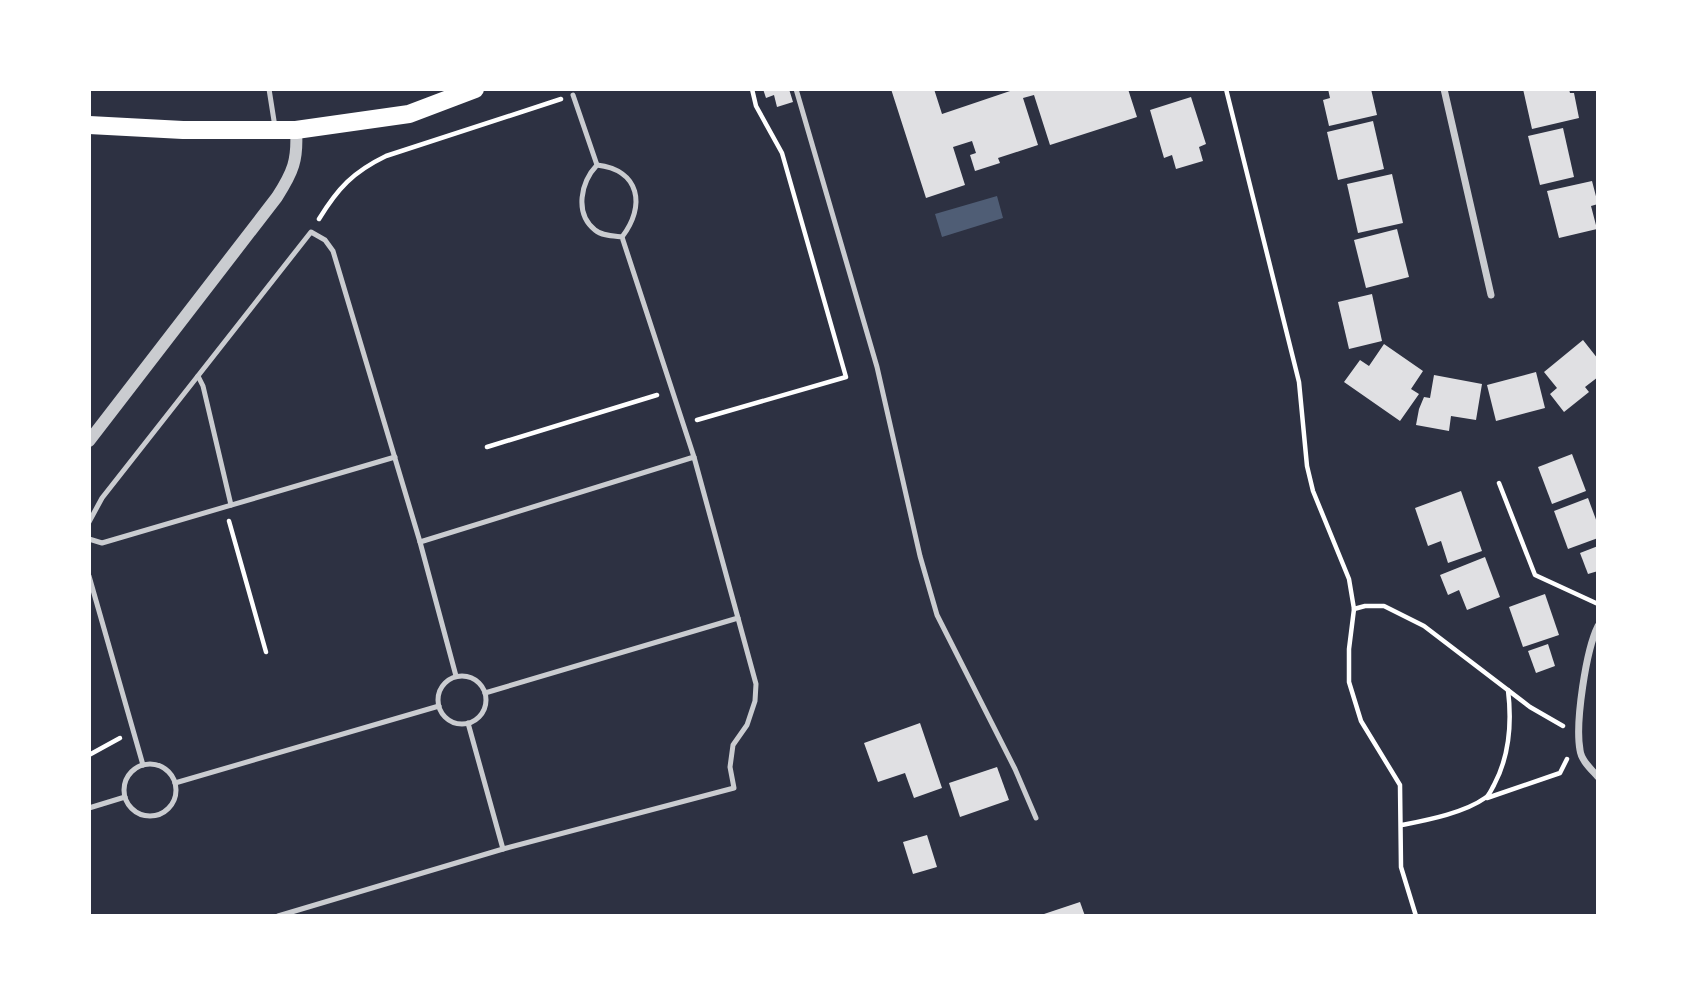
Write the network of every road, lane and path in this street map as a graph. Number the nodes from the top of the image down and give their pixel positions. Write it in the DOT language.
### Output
graph roads {
  1 [pos="269,89"];
  2 [pos="475,89"];
  3 [pos="752,89"];
  4 [pos="796,89"];
  5 [pos="1226,89"];
  6 [pos="1444,89"];
  7 [pos="573,95"];
  8 [pos="89,125"];
  9 [pos="275,130"];
  10 [pos="296,130"];
  11 [pos="597,165"];
  12 [pos="311,232"];
  13 [pos="622,237"];
  14 [pos="1491,295"];
  15 [pos="198,376"];
  16 [pos="671,390"];
  17 [pos="683,425"];
  18 [pos="89,441"];
  19 [pos="487,447"];
  20 [pos="395,457"];
  21 [pos="694,457"];
  22 [pos="1499,483"];
  23 [pos="228,506"];
  24 [pos="89,522"];
  25 [pos="89,539"];
  26 [pos="420,542"];
  27 [pos="89,576"];
  28 [pos="1598,604"];
  29 [pos="1354,609"];
  30 [pos="738,618"];
  31 [pos="1598,626"];
  32 [pos="266,652"];
  33 [pos="456,676"];
  34 [pos="1508,690"];
  35 [pos="485,693"];
  36 [pos="439,706"];
  37 [pos="468,723"];
  38 [pos="133,730"];
  39 [pos="1579,734"];
  40 [pos="89,755"];
  41 [pos="143,765"];
  42 [pos="1560,773"];
  43 [pos="1598,777"];
  44 [pos="175,783"];
  45 [pos="125,797"];
  46 [pos="1487,798"];
  47 [pos="89,808"];
  48 [pos="1036,818"];
  49 [pos="1402,825"];
  50 [pos="502,849"];
  51 [pos="278,916"];
  52 [pos="1416,916"];
  1 -- 9 [label="lane"];
  2 -- 10 [label="main road"];
  3 -- 17 [label="path"];
  4 -- 48 [label="lane"];
  5 -- 29 [label="path"];
  6 -- 14 [label="street"];
  7 -- 11 [label="lane"];
  7 -- 12 [label="path"];
  8 -- 9 [label="main road"];
  9 -- 10 [label="main road"];
  10 -- 18 [label="street"];
  11 -- 13 [label="lane"];
  11 -- 13 [label="lane"];
  12 -- 15 [label="lane"];
  12 -- 20 [label="lane"];
  13 -- 16 [label="lane"];
  15 -- 23 [label="lane"];
  15 -- 24 [label="lane"];
  16 -- 17 [label="lane"];
  16 -- 19 [label="path"];
  17 -- 21 [label="lane"];
  20 -- 23 [label="lane"];
  20 -- 26 [label="lane"];
  21 -- 26 [label="lane"];
  21 -- 30 [label="lane"];
  22 -- 28 [label="path"];
  23 -- 25 [label="lane"];
  23 -- 32 [label="path"];
  26 -- 33 [label="lane"];
  27 -- 38 [label="lane"];
  29 -- 34 [label="path"];
  29 -- 49 [label="path"];
  30 -- 35 [label="lane"];
  30 -- 50 [label="lane"];
  31 -- 39 [label="street"];
  33 -- 35 [label="lane"];
  33 -- 36 [label="lane"];
  34 -- 39 [label="path"];
  34 -- 46 [label="path"];
  35 -- 37 [label="lane"];
  36 -- 37 [label="lane"];
  36 -- 44 [label="lane"];
  37 -- 50 [label="lane"];
  38 -- 40 [label="path"];
  38 -- 41 [label="lane"];
  39 -- 43 [label="street"];
  41 -- 44 [label="lane"];
  41 -- 45 [label="lane"];
  42 -- 46 [label="path"];
  44 -- 45 [label="lane"];
  45 -- 47 [label="lane"];
  46 -- 49 [label="path"];
  49 -- 52 [label="path"];
  50 -- 51 [label="lane"];
}
